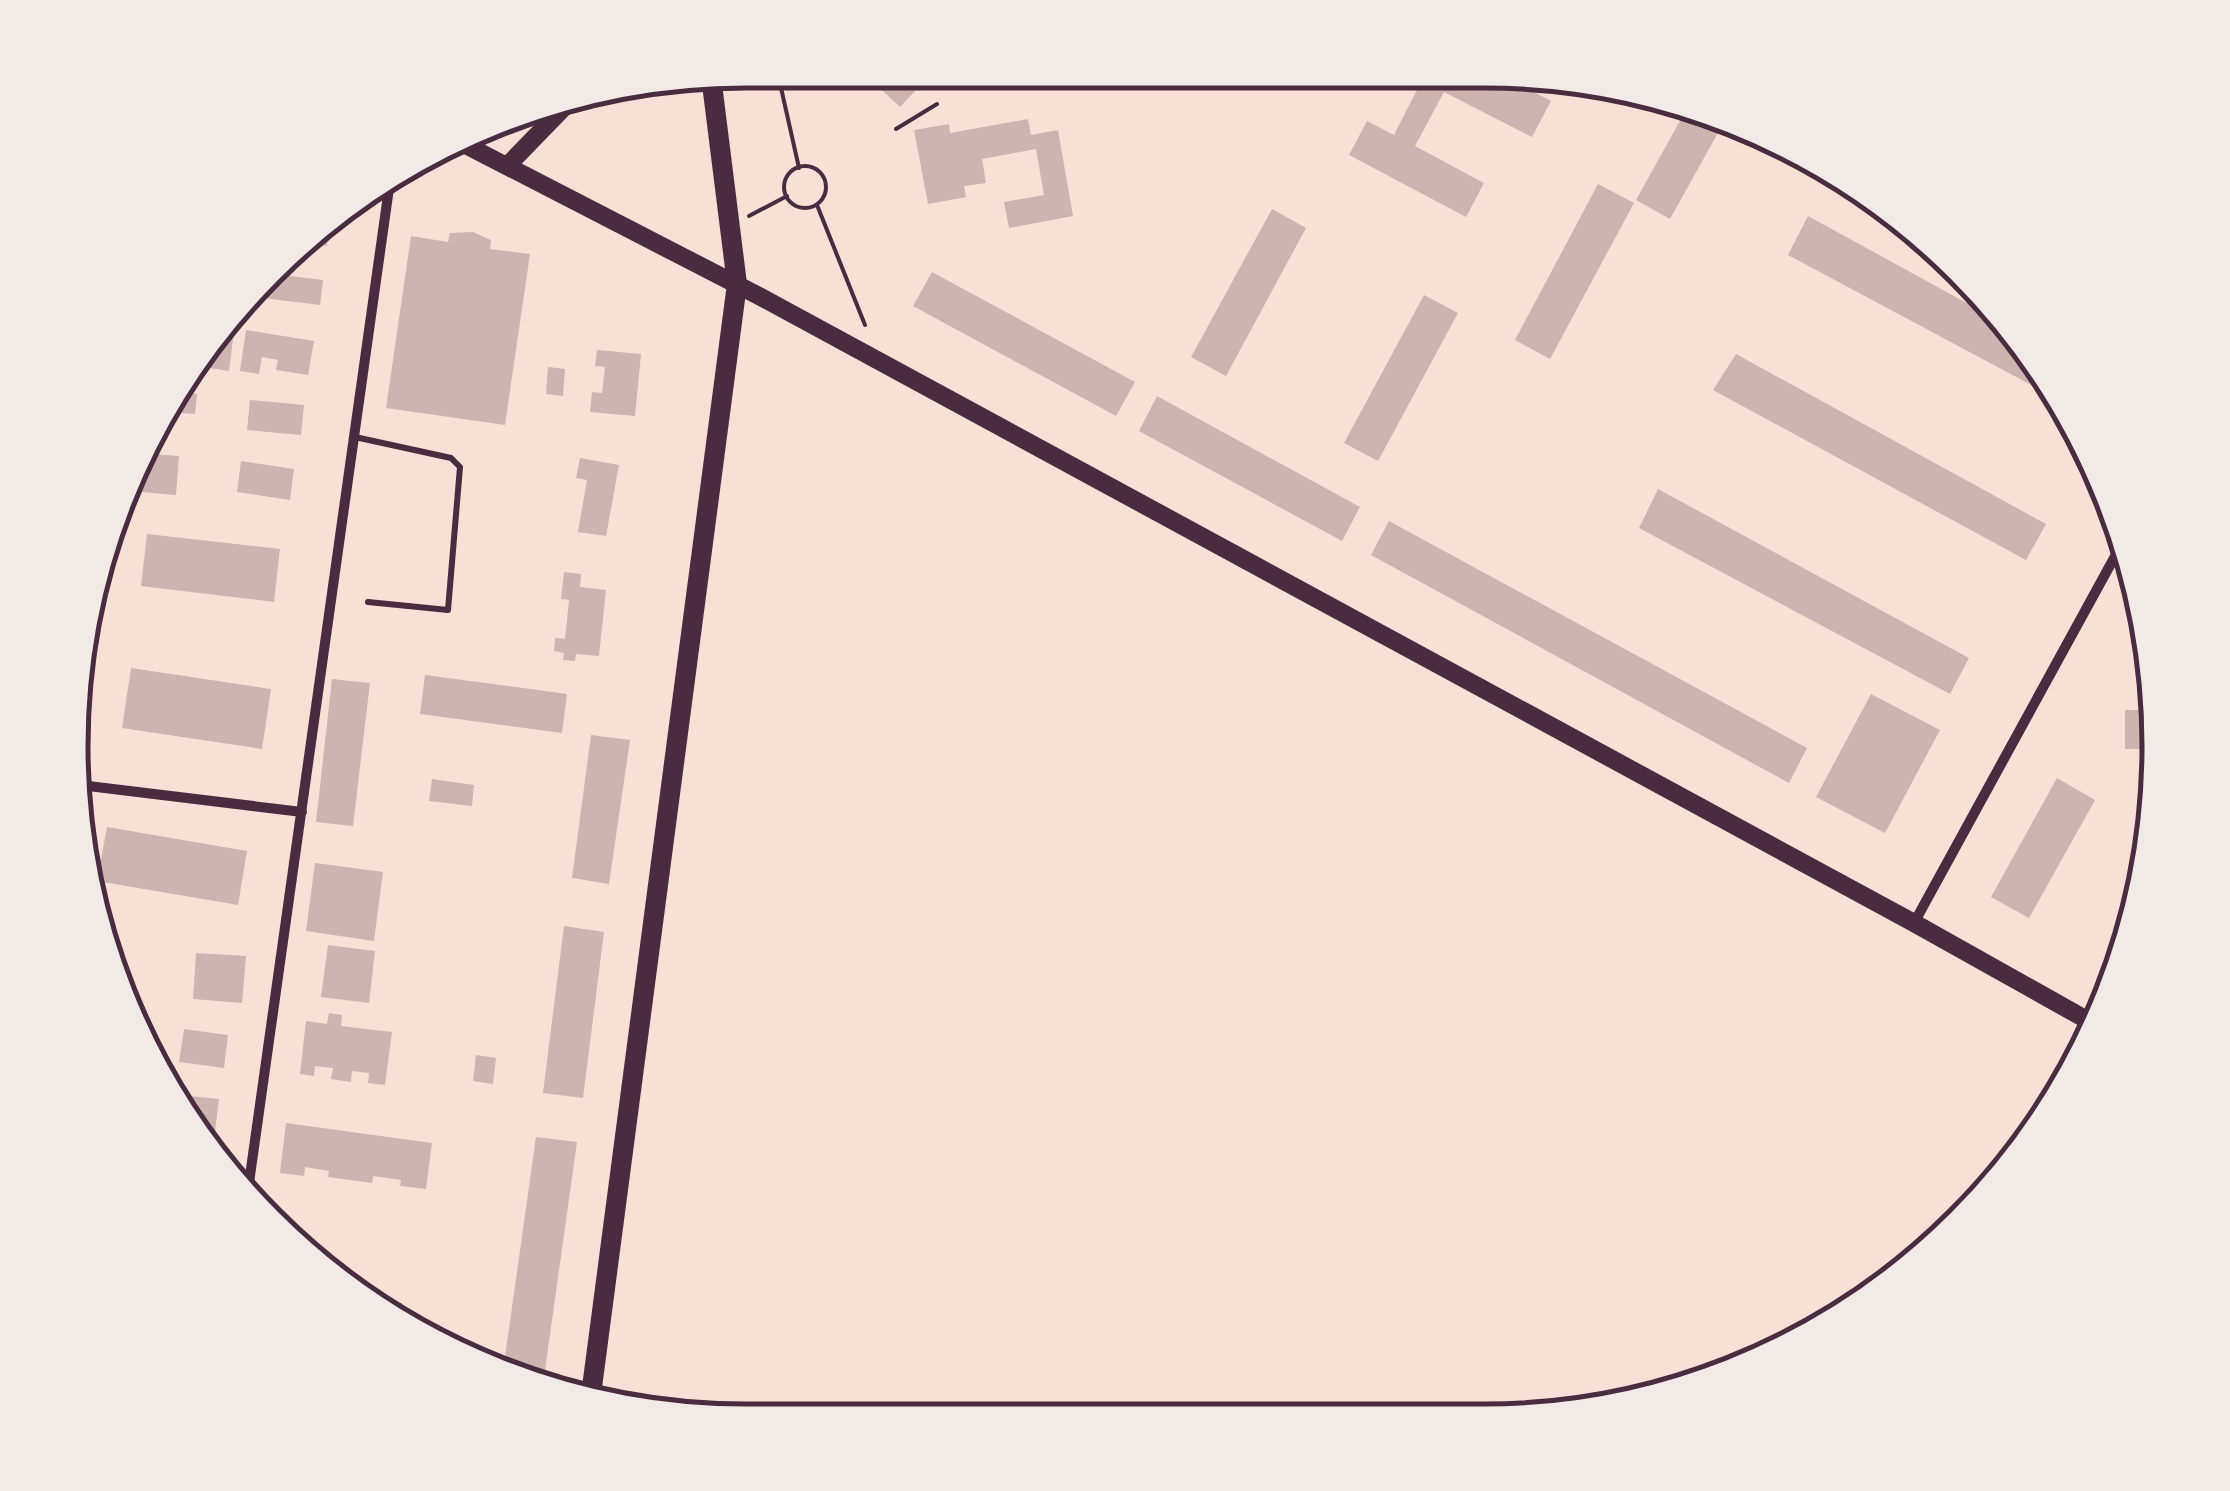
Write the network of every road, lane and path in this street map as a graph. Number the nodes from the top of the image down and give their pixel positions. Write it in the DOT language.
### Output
graph roads {
  1 [pos="781,88"];
  2 [pos="713,89"];
  3 [pos="937,104"];
  4 [pos="556,116"];
  5 [pos="896,129"];
  6 [pos="472,148"];
  7 [pos="508,165"];
  8 [pos="799,168"];
  9 [pos="388,193"];
  10 [pos="787,196"];
  11 [pos="818,204"];
  12 [pos="749,216"];
  13 [pos="737,284"];
  14 [pos="864,325"];
  15 [pos="355,438"];
  16 [pos="2114,556"];
  17 [pos="368,602"];
  18 [pos="89,787"];
  19 [pos="302,812"];
  20 [pos="1914,923"];
  21 [pos="2083,1018"];
  22 [pos="250,1178"];
  23 [pos="592,1385"];
  1 -- 8 [label="path"];
  2 -- 13 [label="main road"];
  3 -- 5 [label="path"];
  4 -- 7 [label="main road"];
  6 -- 7 [label="main road"];
  7 -- 13 [label="main road"];
  8 -- 10 [label="path"];
  8 -- 11 [label="path"];
  9 -- 15 [label="street"];
  10 -- 11 [label="path"];
  10 -- 12 [label="path"];
  11 -- 14 [label="path"];
  13 -- 20 [label="main road"];
  13 -- 23 [label="main road"];
  15 -- 17 [label="lane"];
  15 -- 19 [label="street"];
  16 -- 20 [label="street"];
  18 -- 19 [label="street"];
  19 -- 22 [label="street"];
  20 -- 21 [label="main road"];
}
